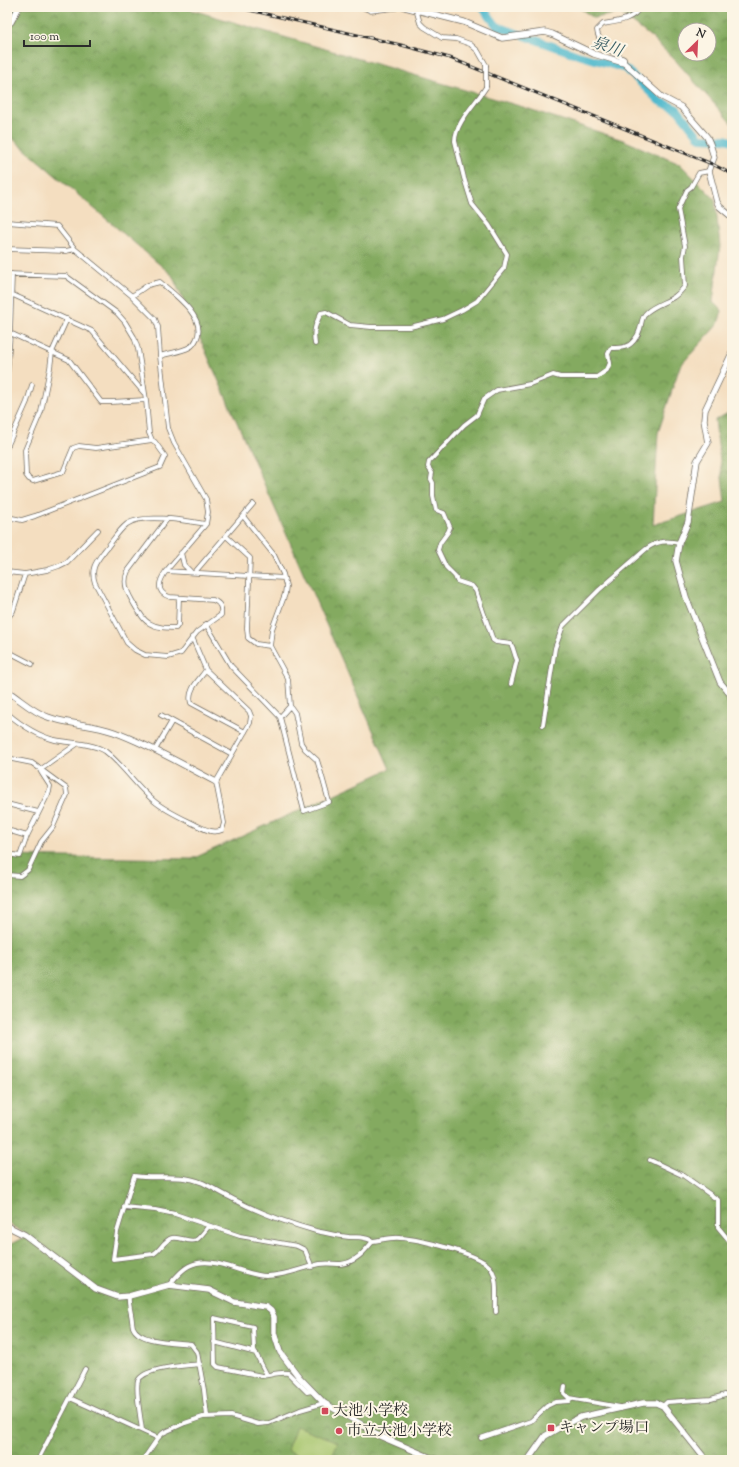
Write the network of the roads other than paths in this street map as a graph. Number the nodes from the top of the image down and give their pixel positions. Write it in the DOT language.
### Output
graph roads {
  1 [pos="20,7"];
  2 [pos="364,7"];
  3 [pos="396,7"];
  4 [pos="405,7"];
  5 [pos="640,7"];
  6 [pos="415,9"];
  7 [pos="7,24"];
  8 [pos="624,63"];
  9 [pos="709,171"];
  10 [pos="732,217"];
  11 [pos="7,222"];
  12 [pos="7,249"];
  13 [pos="76,249"];
  14 [pos="9,274"];
  15 [pos="11,294"];
  16 [pos="132,296"];
  17 [pos="67,318"];
  18 [pos="10,333"];
  19 [pos="315,344"];
  20 [pos="52,352"];
  21 [pos="732,353"];
  22 [pos="160,356"];
  23 [pos="7,378"];
  24 [pos="32,385"];
  25 [pos="144,393"];
  26 [pos="146,400"];
  27 [pos="152,440"];
  28 [pos="7,447"];
  29 [pos="253,504"];
  30 [pos="243,516"];
  31 [pos="7,517"];
  32 [pos="168,518"];
  33 [pos="206,524"];
  34 [pos="98,530"];
  35 [pos="226,536"];
  36 [pos="679,543"];
  37 [pos="182,553"];
  38 [pos="166,571"];
  39 [pos="7,572"];
  40 [pos="193,572"];
  41 [pos="24,574"];
  42 [pos="248,577"];
  43 [pos="284,578"];
  44 [pos="179,598"];
  45 [pos="7,616"];
  46 [pos="206,624"];
  47 [pos="192,637"];
  48 [pos="270,646"];
  49 [pos="7,651"];
  50 [pos="32,664"];
  51 [pos="206,670"];
  52 [pos="732,680"];
  53 [pos="511,684"];
  54 [pos="7,691"];
  55 [pos="730,694"];
  56 [pos="732,701"];
  57 [pos="290,706"];
  58 [pos="7,713"];
  59 [pos="161,715"];
  60 [pos="280,717"];
  61 [pos="172,721"];
  62 [pos="543,725"];
  63 [pos="245,732"];
  64 [pos="77,744"];
  65 [pos="155,750"];
  66 [pos="232,754"];
  67 [pos="7,758"];
  68 [pos="40,770"];
  69 [pos="216,782"];
  70 [pos="7,804"];
  71 [pos="38,812"];
  72 [pos="7,830"];
  73 [pos="27,836"];
  74 [pos="7,854"];
  75 [pos="7,875"];
  76 [pos="650,1160"];
  77 [pos="124,1207"];
  78 [pos="7,1226"];
  79 [pos="209,1226"];
  80 [pos="373,1241"];
  81 [pos="732,1244"];
  82 [pos="312,1267"];
  83 [pos="169,1285"];
  84 [pos="130,1296"];
  85 [pos="496,1312"];
  86 [pos="214,1342"];
  87 [pos="256,1353"];
  88 [pos="200,1364"];
  89 [pos="85,1368"];
  90 [pos="732,1369"];
  91 [pos="267,1375"];
  92 [pos="732,1383"];
  93 [pos="565,1386"];
  94 [pos="312,1391"];
  95 [pos="732,1393"];
  96 [pos="70,1398"];
  97 [pos="569,1398"];
  98 [pos="324,1403"];
  99 [pos="663,1406"];
  100 [pos="622,1407"];
  101 [pos="207,1416"];
  102 [pos="142,1430"];
  103 [pos="158,1438"];
  104 [pos="481,1438"];
  105 [pos="40,1460"];
  106 [pos="143,1460"];
  107 [pos="436,1460"];
  108 [pos="528,1460"];
  109 [pos="706,1460"];
  1 -- 7 [label="street"];
  2 -- 3 [label="street"];
  4 -- 6 [label="street"];
  5 -- 8 [label="street"];
  6 -- 8 [label="street"];
  6 -- 19 [label="street, bridge"];
  8 -- 9 [label="street"];
  9 -- 10 [label="street"];
  9 -- 53 [label="street"];
  11 -- 13 [label="street"];
  12 -- 13 [label="street"];
  13 -- 16 [label="street"];
  14 -- 15 [label="street"];
  14 -- 25 [label="street"];
  15 -- 17 [label="street"];
  15 -- 18 [label="street"];
  16 -- 22 [label="street"];
  16 -- 22 [label="street"];
  17 -- 20 [label="street"];
  17 -- 25 [label="street"];
  18 -- 20 [label="street"];
  18 -- 23 [label="street"];
  20 -- 26 [label="street"];
  20 -- 27 [label="street"];
  21 -- 36 [label="street"];
  22 -- 33 [label="street"];
  24 -- 28 [label="street"];
  25 -- 26 [label="street"];
  26 -- 27 [label="street"];
  27 -- 31 [label="street"];
  29 -- 30 [label="street"];
  30 -- 35 [label="street"];
  30 -- 43 [label="street"];
  32 -- 33 [label="street"];
  32 -- 44 [label="street"];
  32 -- 47 [label="street"];
  33 -- 37 [label="street"];
  34 -- 41 [label="street"];
  35 -- 40 [label="street"];
  35 -- 42 [label="street"];
  36 -- 55 [label="street"];
  36 -- 62 [label="street"];
  37 -- 38 [label="street"];
  37 -- 40 [label="street"];
  38 -- 40 [label="street"];
  38 -- 44 [label="street"];
  39 -- 41 [label="street"];
  40 -- 42 [label="street"];
  41 -- 45 [label="street"];
  42 -- 43 [label="street"];
  42 -- 48 [label="street"];
  43 -- 48 [label="street"];
  44 -- 46 [label="street"];
  46 -- 47 [label="street"];
  46 -- 60 [label="street"];
  47 -- 51 [label="street"];
  48 -- 57 [label="street"];
  49 -- 50 [label="street"];
  51 -- 63 [label="street"];
  51 -- 63 [label="street"];
  52 -- 55 [label="street"];
  54 -- 65 [label="street"];
  55 -- 56 [label="street"];
  57 -- 60 [label="street"];
  57 -- 60 [label="street"];
  58 -- 64 [label="street"];
  59 -- 61 [label="street"];
  61 -- 65 [label="street"];
  61 -- 66 [label="street"];
  63 -- 66 [label="street"];
  64 -- 68 [label="street"];
  64 -- 69 [label="street"];
  65 -- 69 [label="street"];
  66 -- 69 [label="street"];
  67 -- 68 [label="street"];
  68 -- 71 [label="street"];
  68 -- 75 [label="street"];
  70 -- 71 [label="street"];
  71 -- 73 [label="street"];
  72 -- 73 [label="street"];
  73 -- 74 [label="street"];
  76 -- 81 [label="street"];
  77 -- 79 [label="street"];
  77 -- 79 [label="street"];
  77 -- 80 [label="street"];
  78 -- 84 [label="street"];
  79 -- 82 [label="street"];
  80 -- 82 [label="street"];
  80 -- 85 [label="street"];
  82 -- 83 [label="street"];
  83 -- 84 [label="street"];
  83 -- 94 [label="street"];
  84 -- 88 [label="street"];
  86 -- 87 [label="street"];
  86 -- 87 [label="street"];
  86 -- 91 [label="street"];
  87 -- 91 [label="street"];
  88 -- 101 [label="street"];
  88 -- 102 [label="street"];
  89 -- 96 [label="street"];
  90 -- 92 [label="street"];
  91 -- 94 [label="street"];
  93 -- 97 [label="street"];
  94 -- 98 [label="street"];
  95 -- 99 [label="street"];
  96 -- 102 [label="street"];
  96 -- 105 [label="street"];
  97 -- 100 [label="street"];
  97 -- 104 [label="street"];
  98 -- 101 [label="street"];
  98 -- 107 [label="street"];
  99 -- 100 [label="street"];
  99 -- 109 [label="street"];
  100 -- 108 [label="street"];
  101 -- 103 [label="street"];
  102 -- 103 [label="street"];
  103 -- 106 [label="street"];
}
